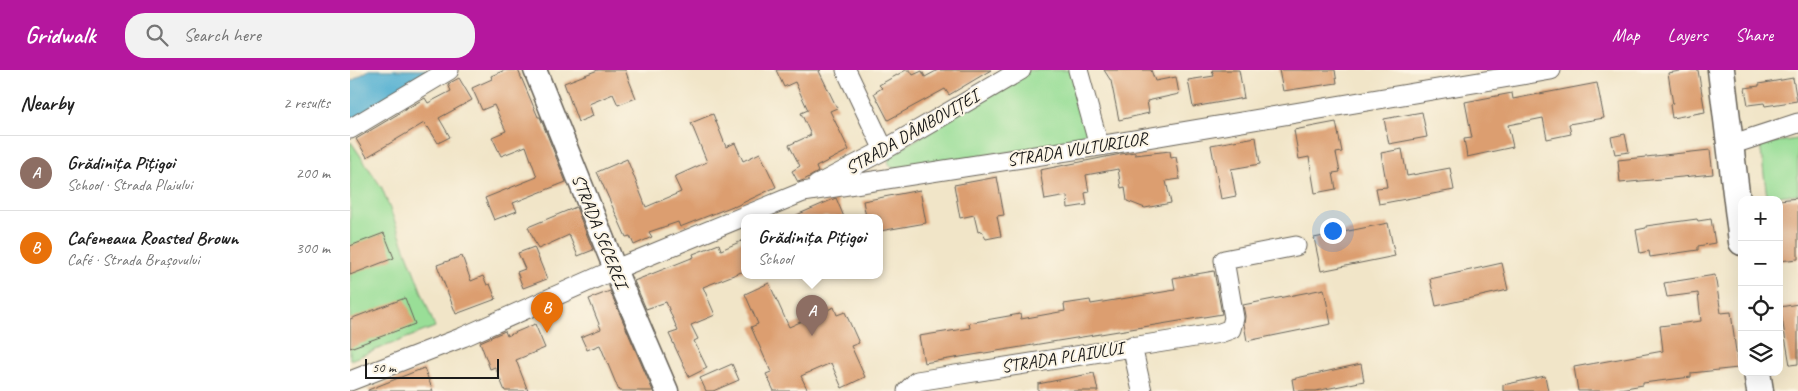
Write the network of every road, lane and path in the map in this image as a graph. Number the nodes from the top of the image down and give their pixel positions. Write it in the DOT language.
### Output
graph roads {
  1 [pos="449,70"];
  2 [pos="536,70"];
  3 [pos="846,70"];
  4 [pos="1078,70"];
  5 [pos="1551,70"];
  6 [pos="1721,70"];
  7 [pos="1018,71"];
  8 [pos="1514,73"];
  9 [pos="1798,123"];
  10 [pos="350,129"];
  11 [pos="1730,145"];
  12 [pos="1099,146"];
  13 [pos="884,150"];
  14 [pos="803,192"];
  15 [pos="750,214"];
  16 [pos="741,218"];
  17 [pos="1742,241"];
  18 [pos="1296,246"];
  19 [pos="616,269"];
  20 [pos="1132,346"];
  21 [pos="1758,376"];
  22 [pos="350,381"];
  23 [pos="667,391"];
  24 [pos="907,391"];
  25 [pos="1142,391"];
  26 [pos="1760,391"];
  1 -- 10 [label="street"];
  2 -- 19 [label="street, STRADA SECEREI"];
  3 -- 13 [label="street"];
  4 -- 12 [label="street"];
  5 -- 8 [label="street, STRADA VULTURILOR"];
  6 -- 11 [label="main road"];
  7 -- 13 [label="street, STRADA DÂMBOVIȚEI"];
  8 -- 12 [label="street, STRADA VULTURILOR"];
  9 -- 11 [label="street"];
  11 -- 17 [label="main road"];
  12 -- 14 [label="street, STRADA VULTURILOR"];
  13 -- 14 [label="street, STRADA DÂMBOVIȚEI"];
  14 -- 15 [label="street, STRADA VULTURILOR"];
  16 -- 19 [label="street, STRADA VULTURILOR"];
  18 -- 20 [label="street, STRADA PLAIULUI"];
  19 -- 22 [label="street, STRADA VULTURILOR"];
  19 -- 23 [label="street, STRADA SECEREI"];
  20 -- 24 [label="street, STRADA PLAIULUI"];
  20 -- 25 [label="street, STRADA PLAIULUI"];
  21 -- 26 [label="main road"];
}
